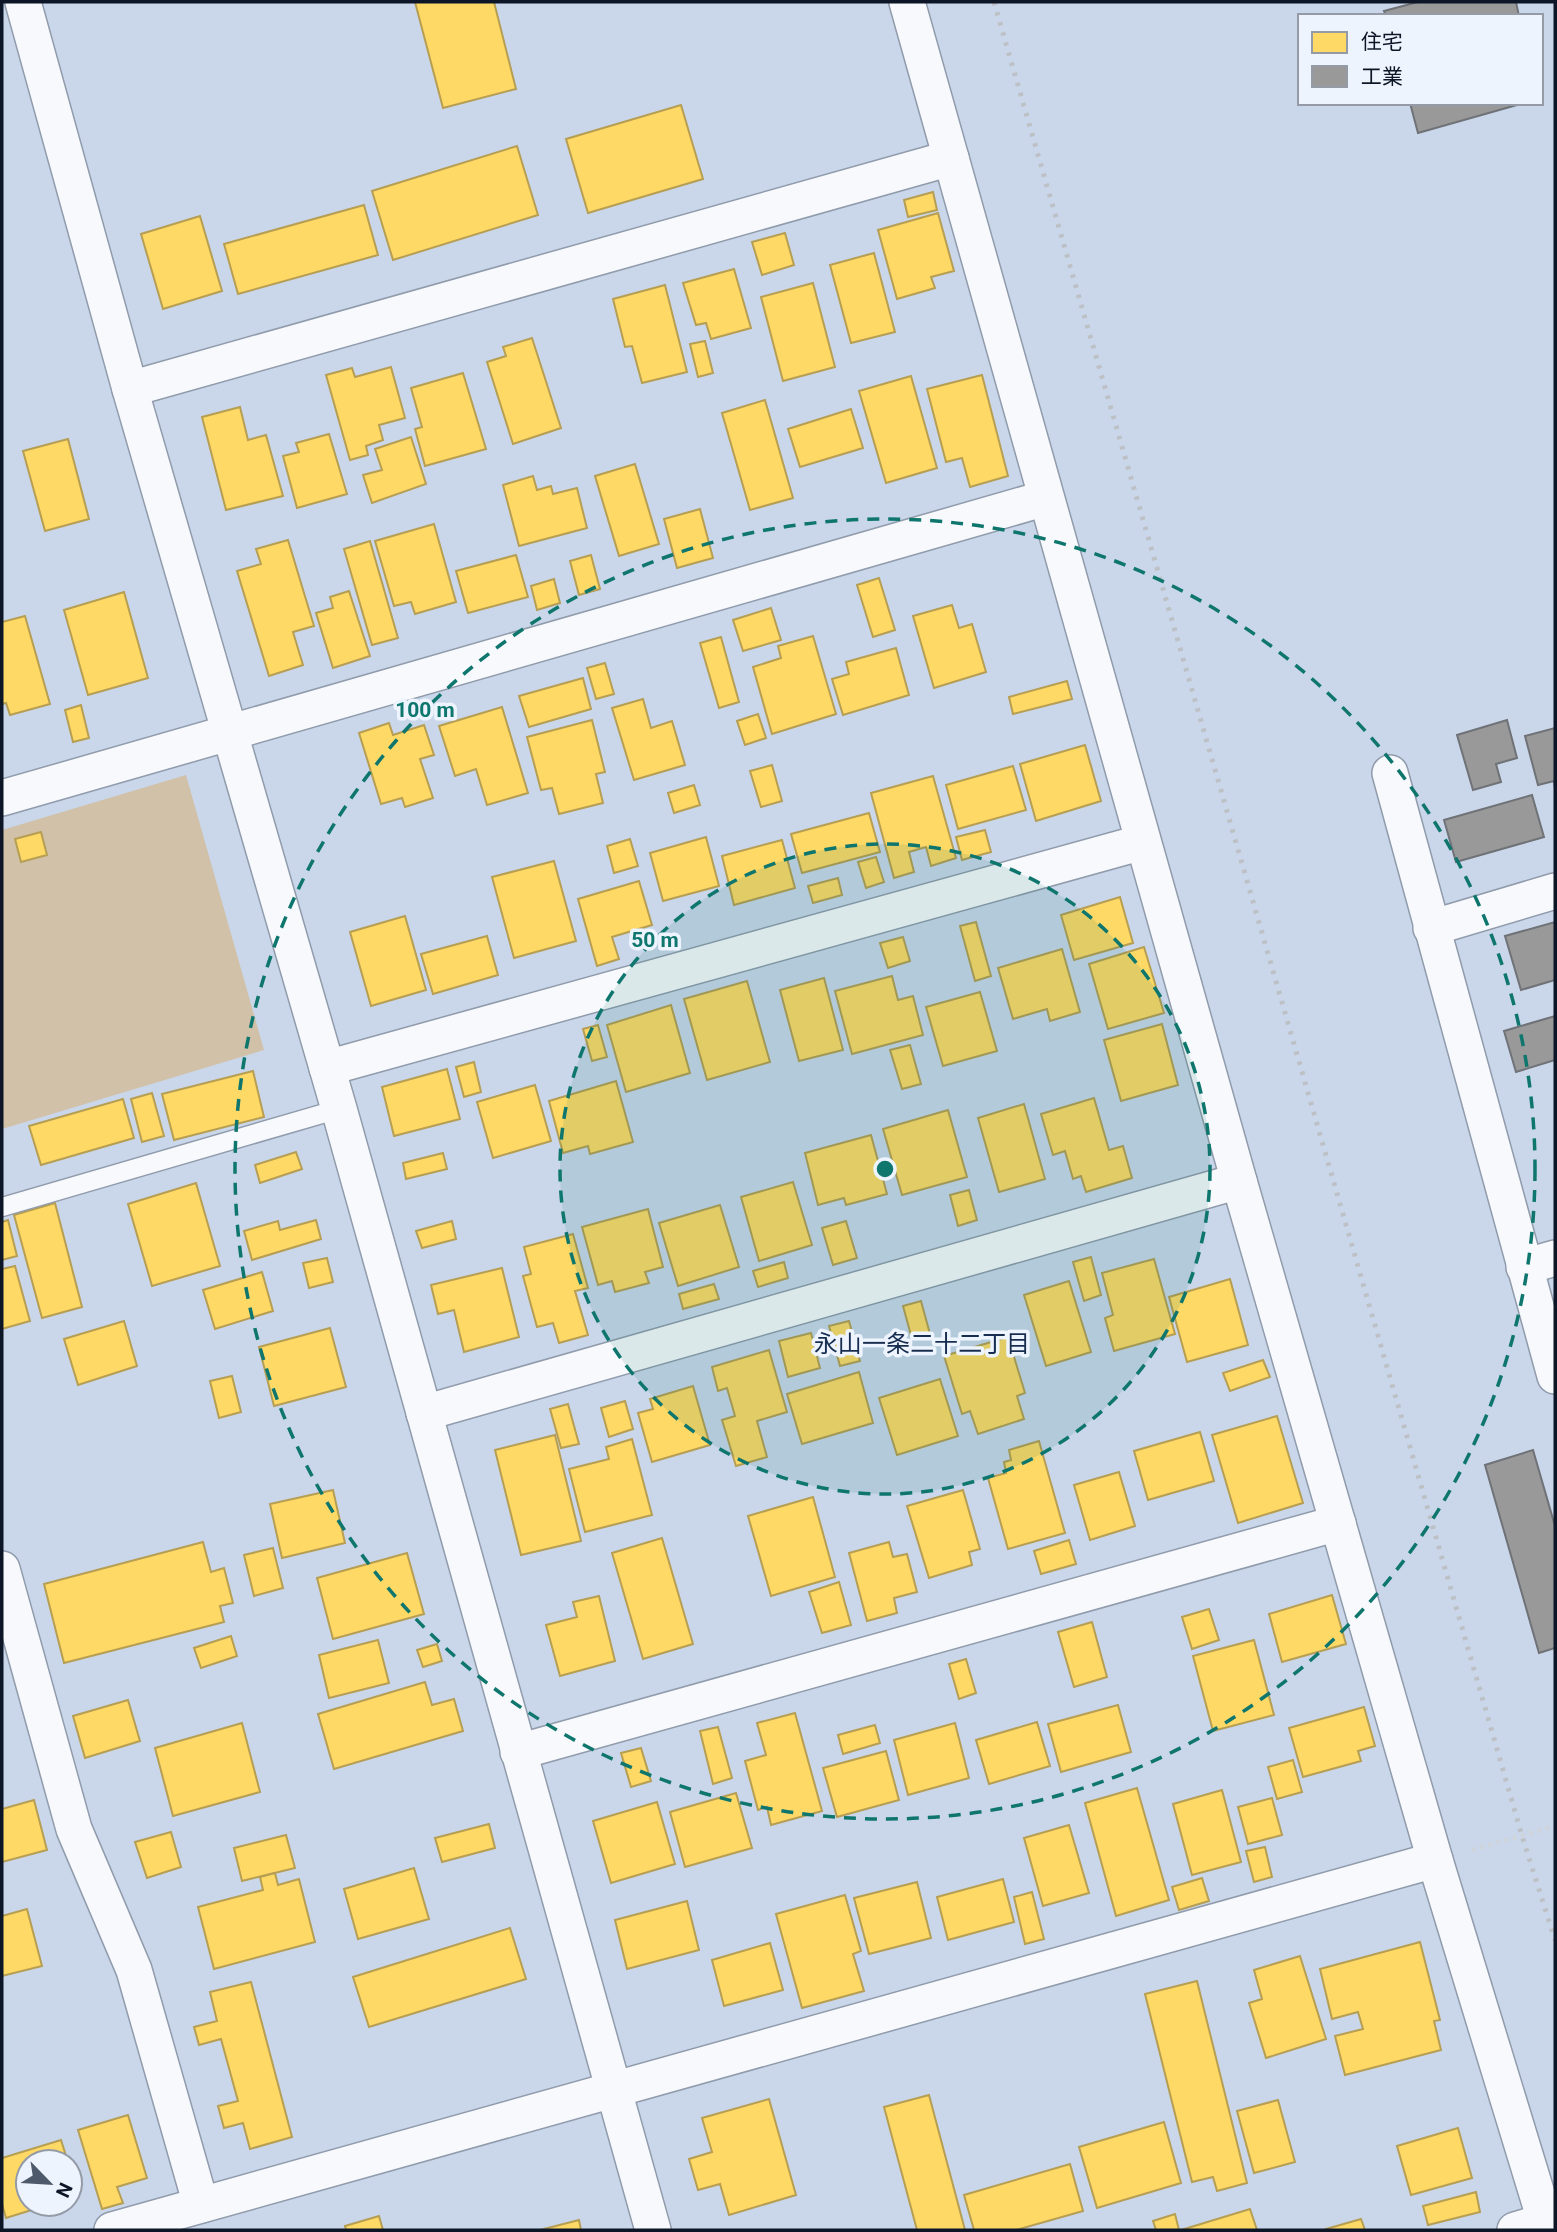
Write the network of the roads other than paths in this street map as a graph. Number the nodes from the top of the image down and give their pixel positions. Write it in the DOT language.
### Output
graph roads {
  1 [pos="23,2"];
  2 [pos="907,2"];
  3 [pos="951,158"];
  4 [pos="130,389"];
  5 [pos="1046,498"];
  6 [pos="229,732"];
  7 [pos="1390,773"];
  8 [pos="2,798"];
  9 [pos="1143,842"];
  10 [pos="1555,891"];
  11 [pos="1431,928"];
  12 [pos="327,1068"];
  13 [pos="339,1109"];
  14 [pos="1239,1181"];
  15 [pos="2,1207"];
  16 [pos="1540,1262"];
  17 [pos="1555,1376"];
  18 [pos="424,1413"];
  19 [pos="1338,1523"];
  20 [pos="2,1569"];
  21 [pos="519,1752"];
  22 [pos="1435,1860"];
  23 [pos="613,2089"];
  24 [pos="201,2205"];
  25 [pos="1536,2227"];
  26 [pos="121,2229"];
  27 [pos="653,2230"];
  1 -- 4 [label="street"];
  2 -- 3 [label="street"];
  3 -- 4 [label="street"];
  3 -- 5 [label="street"];
  4 -- 6 [label="street"];
  5 -- 6 [label="street"];
  5 -- 9 [label="street"];
  6 -- 8 [label="street"];
  6 -- 12 [label="street"];
  7 -- 11 [label="street"];
  9 -- 12 [label="street"];
  9 -- 14 [label="street"];
  10 -- 11 [label="street"];
  11 -- 16 [label="street"];
  12 -- 13 [label="street"];
  13 -- 15 [label="lane"];
  13 -- 18 [label="street"];
  14 -- 18 [label="street"];
  14 -- 19 [label="street"];
  16 -- 17 [label="street"];
  18 -- 21 [label="street"];
  19 -- 21 [label="street"];
  19 -- 22 [label="street"];
  20 -- 24 [label="street"];
  21 -- 23 [label="street"];
  22 -- 23 [label="street"];
  22 -- 25 [label="street"];
  23 -- 24 [label="street"];
  23 -- 27 [label="street"];
  24 -- 26 [label="street"];
}
